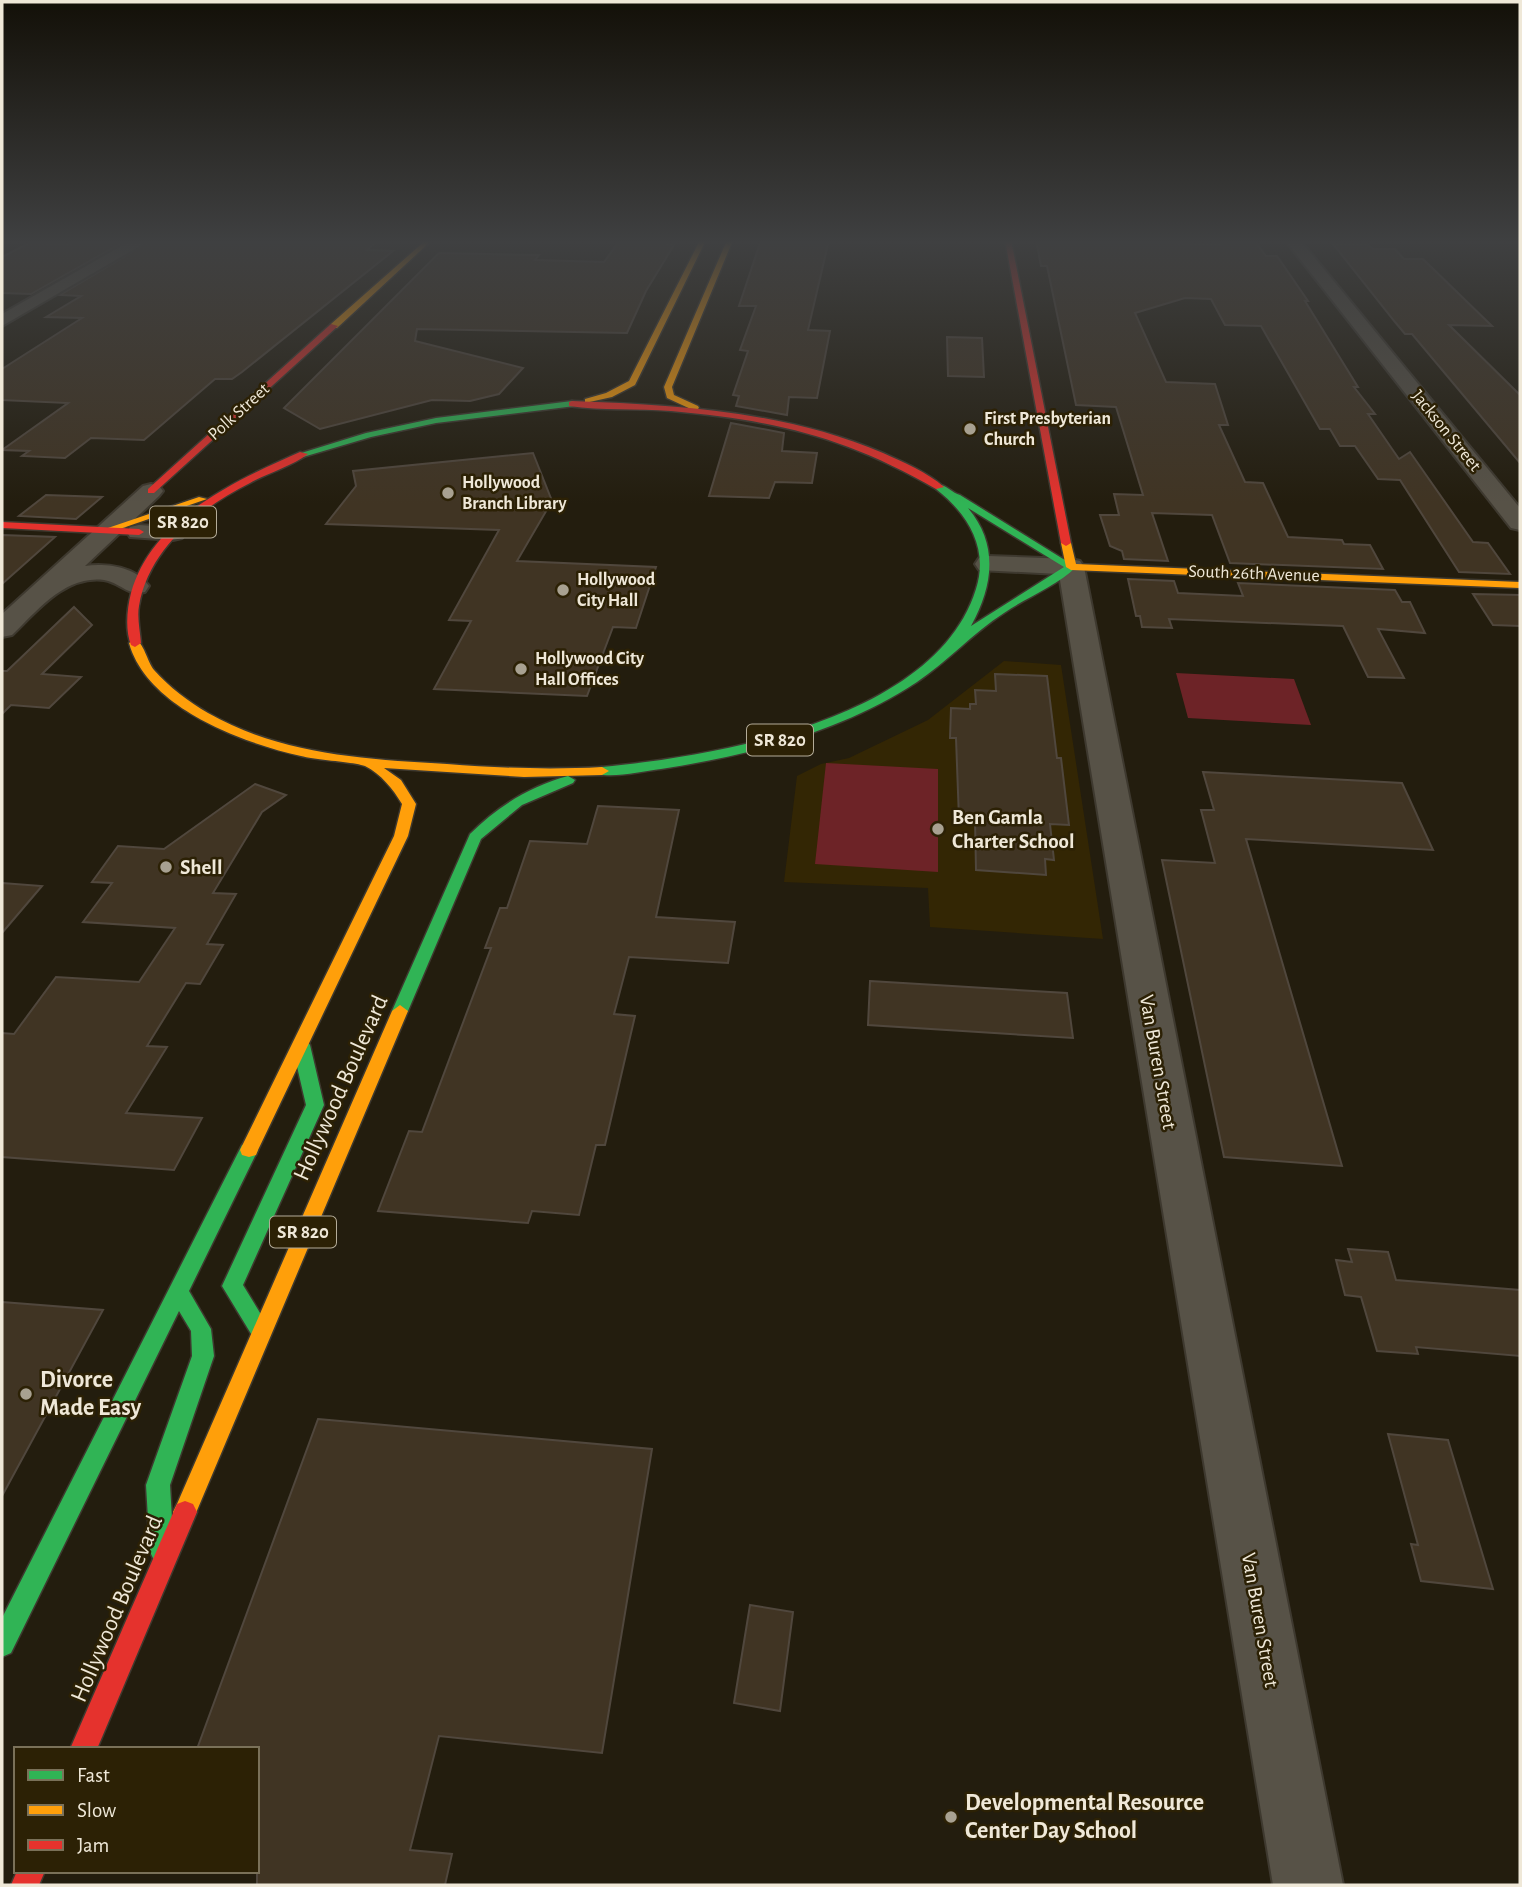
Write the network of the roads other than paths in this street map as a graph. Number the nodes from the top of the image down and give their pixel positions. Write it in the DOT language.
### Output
graph roads {
  1 [pos="331,328"];
  2 [pos="659,328"];
  3 [pos="693,328"];
  4 [pos="1025,328"];
  5 [pos="1363,328"];
  6 [pos="572,404"];
  7 [pos="695,408"];
  8 [pos="229,489"];
  9 [pos="151,491"];
  10 [pos="957,497"];
  11 [pos="1520,523"];
  12 [pos="2,526"];
  13 [pos="141,526"];
  14 [pos="107,530"];
  15 [pos="173,533"];
  16 [pos="988,564"];
  17 [pos="1071,567"];
  18 [pos="139,580"];
  19 [pos="49,585"];
  20 [pos="1520,585"];
  21 [pos="2,629"];
  22 [pos="952,646"];
  23 [pos="370,764"];
  24 [pos="587,774"];
  25 [pos="301,1045"];
  26 [pos="177,1290"];
  27 [pos="260,1331"];
  28 [pos="163,1561"];
  29 [pos="2,1644"];
  30 [pos="84,1747"];
  31 [pos="1308,1885"];
  1 -- 9 [label="main road, Polk Street"];
  2 -- 6 [label="main road, SR 820"];
  3 -- 7 [label="main road"];
  4 -- 17 [label="main road, Van Buren Street"];
  5 -- 11 [label="street, Jackson Street"];
  6 -- 7 [label="main road"];
  6 -- 8 [label="main road, SR 820"];
  7 -- 10 [label="main road"];
  8 -- 13 [label="main road"];
  8 -- 15 [label="main road, SR 820"];
  9 -- 13 [label="main road"];
  9 -- 14 [label="street, Polk Street"];
  10 -- 16 [label="main road"];
  10 -- 17 [label="main road"];
  12 -- 14 [label="main road"];
  13 -- 14 [label="main road"];
  13 -- 15 [label="street"];
  13 -- 18 [label="main road"];
  14 -- 19 [label="street, Polk Street"];
  15 -- 18 [label="main road, SR 820"];
  16 -- 17 [label="street, South 26th Avenue"];
  16 -- 22 [label="main road, SR 820"];
  17 -- 20 [label="main road, South 26th Avenue"];
  17 -- 22 [label="main road"];
  17 -- 31 [label="street, Van Buren Street"];
  18 -- 19 [label="street, Polk Street"];
  18 -- 23 [label="main road"];
  19 -- 21 [label="street, Polk Street"];
  22 -- 24 [label="main road, SR 820"];
  23 -- 24 [label="main road"];
  23 -- 25 [label="main road"];
  24 -- 27 [label="main road, Hollywood Boulevard / SR 820"];
  25 -- 26 [label="main road"];
  25 -- 27 [label="main road"];
  26 -- 28 [label="main road"];
  26 -- 29 [label="main road"];
  27 -- 28 [label="main road, Hollywood Boulevard / SR 820"];
  28 -- 30 [label="main road, Hollywood Boulevard / SR 820"];
}
